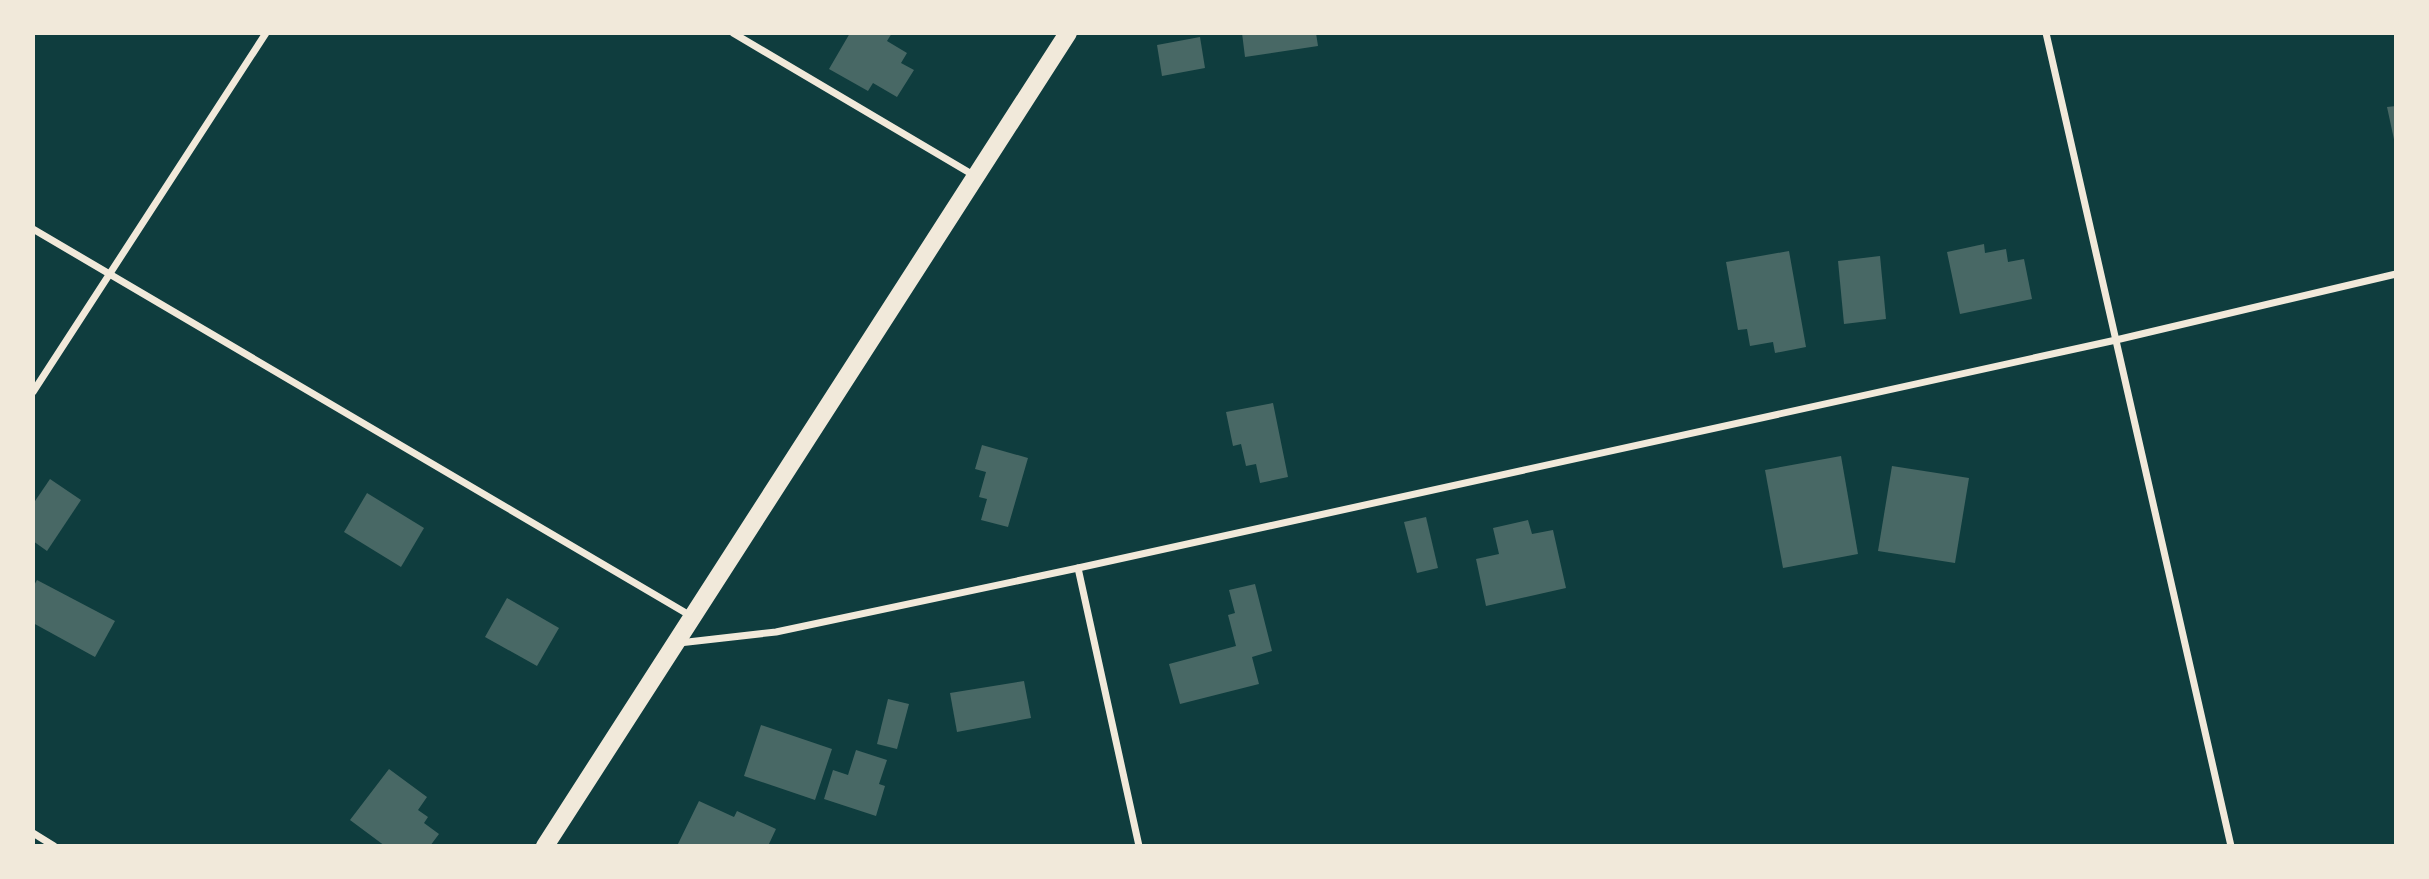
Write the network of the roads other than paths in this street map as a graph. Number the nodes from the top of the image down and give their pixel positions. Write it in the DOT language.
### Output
graph roads {
  1 [pos="266,33"];
  2 [pos="733,33"];
  3 [pos="1069,33"];
  4 [pos="2046,33"];
  5 [pos="976,176"];
  6 [pos="33,229"];
  7 [pos="107,274"];
  8 [pos="2396,274"];
  9 [pos="2116,340"];
  10 [pos="33,392"];
  11 [pos="1078,568"];
  12 [pos="692,616"];
  13 [pos="673,643"];
  14 [pos="33,833"];
  15 [pos="54,846"];
  16 [pos="545,846"];
  17 [pos="1139,846"];
  18 [pos="2231,846"];
  1 -- 7 [label="street"];
  2 -- 5 [label="street"];
  3 -- 5 [label="main road"];
  4 -- 9 [label="street"];
  5 -- 12 [label="main road"];
  6 -- 7 [label="street"];
  7 -- 10 [label="street"];
  7 -- 12 [label="street"];
  8 -- 9 [label="street"];
  9 -- 11 [label="street"];
  9 -- 18 [label="street"];
  11 -- 13 [label="street"];
  11 -- 17 [label="street"];
  12 -- 13 [label="main road"];
  13 -- 16 [label="main road"];
  14 -- 15 [label="street"];
}
